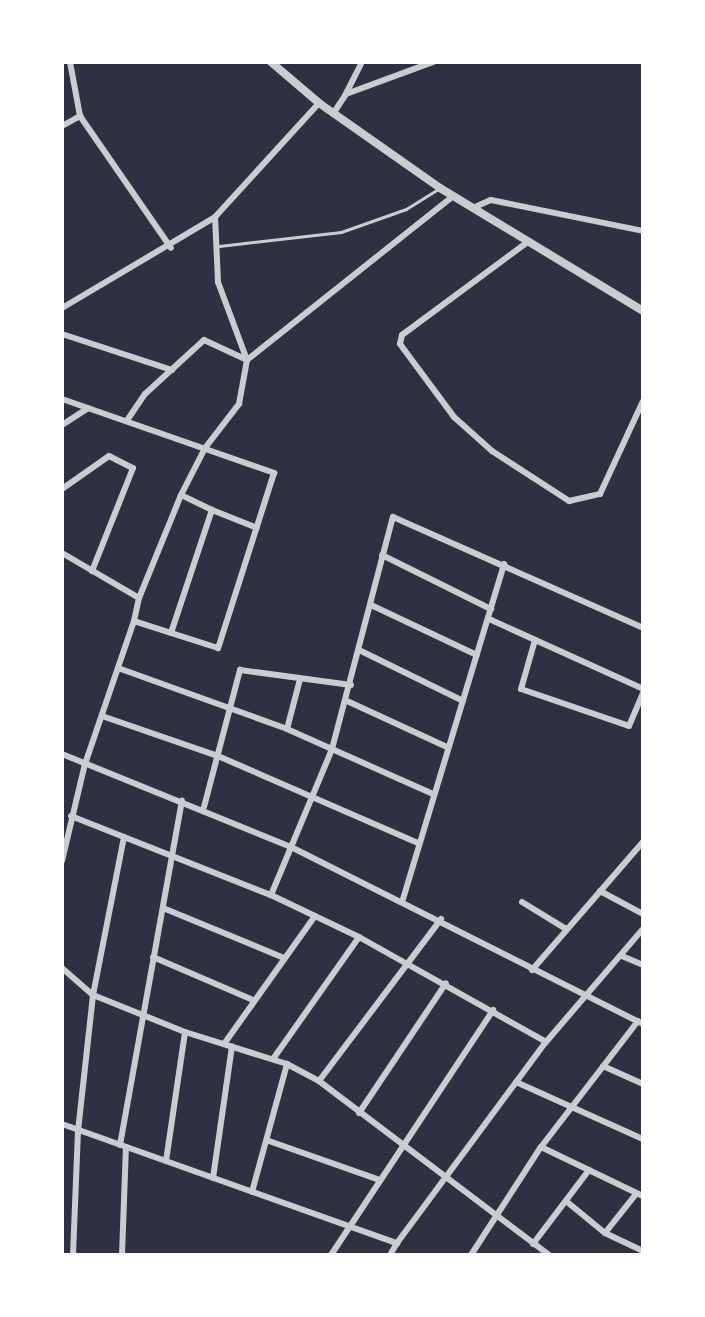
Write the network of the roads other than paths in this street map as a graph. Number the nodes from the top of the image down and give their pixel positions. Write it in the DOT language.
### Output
graph roads {
  1 [pos="70,62"];
  2 [pos="271,62"];
  3 [pos="362,62"];
  4 [pos="433,62"];
  5 [pos="346,94"];
  6 [pos="319,103"];
  7 [pos="333,114"];
  8 [pos="80,116"];
  9 [pos="62,126"];
  10 [pos="440,188"];
  11 [pos="453,196"];
  12 [pos="475,207"];
  13 [pos="215,217"];
  14 [pos="643,231"];
  15 [pos="529,241"];
  16 [pos="217,246"];
  17 [pos="171,248"];
  18 [pos="62,308"];
  19 [pos="643,311"];
  20 [pos="62,334"];
  21 [pos="247,360"];
  22 [pos="172,370"];
  23 [pos="62,399"];
  24 [pos="643,401"];
  25 [pos="88,408"];
  26 [pos="128,419"];
  27 [pos="62,425"];
  28 [pos="205,448"];
  29 [pos="62,489"];
  30 [pos="181,495"];
  31 [pos="212,510"];
  32 [pos="257,528"];
  33 [pos="62,553"];
  34 [pos="382,555"];
  35 [pos="504,564"];
  36 [pos="92,571"];
  37 [pos="139,598"];
  38 [pos="371,605"];
  39 [pos="491,609"];
  40 [pos="489,619"];
  41 [pos="134,621"];
  42 [pos="643,628"];
  43 [pos="171,633"];
  44 [pos="535,640"];
  45 [pos="359,650"];
  46 [pos="477,655"];
  47 [pos="118,668"];
  48 [pos="300,679"];
  49 [pos="351,685"];
  50 [pos="643,691"];
  51 [pos="347,701"];
  52 [pos="463,701"];
  53 [pos="233,708"];
  54 [pos="102,716"];
  55 [pos="287,729"];
  56 [pos="447,747"];
  57 [pos="332,749"];
  58 [pos="62,754"];
  59 [pos="218,756"];
  60 [pos="85,764"];
  61 [pos="431,793"];
  62 [pos="314,796"];
  63 [pos="182,801"];
  64 [pos="204,807"];
  65 [pos="71,816"];
  66 [pos="124,837"];
  67 [pos="643,842"];
  68 [pos="418,843"];
  69 [pos="293,848"];
  70 [pos="173,855"];
  71 [pos="62,861"];
  72 [pos="600,891"];
  73 [pos="271,895"];
  74 [pos="403,899"];
  75 [pos="522,902"];
  76 [pos="163,908"];
  77 [pos="643,914"];
  78 [pos="315,916"];
  79 [pos="441,919"];
  80 [pos="566,929"];
  81 [pos="643,929"];
  82 [pos="359,937"];
  83 [pos="622,956"];
  84 [pos="153,957"];
  85 [pos="282,957"];
  86 [pos="407,962"];
  87 [pos="643,965"];
  88 [pos="62,968"];
  89 [pos="532,970"];
  90 [pos="446,983"];
  91 [pos="93,995"];
  92 [pos="584,998"];
  93 [pos="251,999"];
  94 [pos="493,1010"];
  95 [pos="140,1015"];
  96 [pos="640,1022"];
  97 [pos="185,1032"];
  98 [pos="546,1042"];
  99 [pos="224,1044"];
  100 [pos="232,1046"];
  101 [pos="273,1059"];
  102 [pos="287,1064"];
  103 [pos="603,1066"];
  104 [pos="319,1081"];
  105 [pos="516,1082"];
  106 [pos="643,1084"];
  107 [pos="572,1107"];
  108 [pos="359,1113"];
  109 [pos="62,1124"];
  110 [pos="78,1131"];
  111 [pos="643,1139"];
  112 [pos="269,1141"];
  113 [pos="401,1144"];
  114 [pos="123,1146"];
  115 [pos="541,1147"];
  116 [pos="166,1161"];
  117 [pos="589,1170"];
  118 [pos="213,1178"];
  119 [pos="445,1178"];
  120 [pos="377,1179"];
  121 [pos="252,1192"];
  122 [pos="640,1195"];
  123 [pos="566,1201"];
  124 [pos="495,1215"];
  125 [pos="347,1225"];
  126 [pos="605,1233"];
  127 [pos="397,1243"];
  128 [pos="533,1244"];
  129 [pos="643,1251"];
  130 [pos="73,1255"];
  131 [pos="122,1255"];
  132 [pos="331,1255"];
  133 [pos="390,1255"];
  134 [pos="471,1255"];
  135 [pos="549,1255"];
  1 -- 8 [label="street"];
  2 -- 6 [label="street"];
  3 -- 5 [label="street"];
  4 -- 5 [label="street"];
  5 -- 7 [label="street"];
  6 -- 7 [label="street"];
  6 -- 13 [label="street"];
  7 -- 10 [label="street"];
  8 -- 9 [label="street"];
  8 -- 17 [label="street"];
  10 -- 11 [label="street"];
  10 -- 16 [label="lane"];
  11 -- 12 [label="street"];
  11 -- 21 [label="street"];
  12 -- 14 [label="street"];
  12 -- 15 [label="street"];
  13 -- 16 [label="street"];
  13 -- 17 [label="street"];
  15 -- 19 [label="street"];
  15 -- 24 [label="street"];
  16 -- 21 [label="street"];
  17 -- 18 [label="street"];
  20 -- 22 [label="street"];
  21 -- 22 [label="street"];
  21 -- 28 [label="street"];
  22 -- 26 [label="street"];
  23 -- 25 [label="street"];
  25 -- 26 [label="street"];
  25 -- 27 [label="street"];
  26 -- 28 [label="street"];
  28 -- 30 [label="street"];
  28 -- 32 [label="street"];
  29 -- 36 [label="street"];
  30 -- 31 [label="street"];
  30 -- 37 [label="street"];
  31 -- 32 [label="street"];
  31 -- 43 [label="street"];
  32 -- 43 [label="street"];
  33 -- 36 [label="street"];
  34 -- 35 [label="street"];
  34 -- 38 [label="street"];
  34 -- 39 [label="street"];
  35 -- 39 [label="street"];
  35 -- 42 [label="street"];
  36 -- 37 [label="street"];
  37 -- 41 [label="street"];
  38 -- 45 [label="street"];
  38 -- 46 [label="street"];
  39 -- 40 [label="street"];
  40 -- 44 [label="street"];
  40 -- 46 [label="street"];
  41 -- 43 [label="street"];
  41 -- 47 [label="street"];
  44 -- 50 [label="street"];
  44 -- 50 [label="street"];
  45 -- 49 [label="street"];
  45 -- 52 [label="street"];
  46 -- 52 [label="street"];
  47 -- 53 [label="street"];
  47 -- 54 [label="street"];
  48 -- 49 [label="street"];
  48 -- 53 [label="street"];
  48 -- 55 [label="street"];
  49 -- 51 [label="street"];
  51 -- 56 [label="street"];
  51 -- 57 [label="street"];
  52 -- 56 [label="street"];
  53 -- 55 [label="street"];
  53 -- 59 [label="street"];
  54 -- 59 [label="street"];
  54 -- 60 [label="street"];
  55 -- 57 [label="street"];
  56 -- 61 [label="street"];
  57 -- 61 [label="street"];
  57 -- 62 [label="street"];
  58 -- 60 [label="street"];
  59 -- 62 [label="street"];
  59 -- 64 [label="street"];
  60 -- 63 [label="street"];
  60 -- 65 [label="street"];
  61 -- 68 [label="street"];
  62 -- 68 [label="street"];
  62 -- 69 [label="street"];
  63 -- 64 [label="street"];
  63 -- 70 [label="street"];
  64 -- 69 [label="street"];
  65 -- 66 [label="street"];
  65 -- 71 [label="street"];
  66 -- 70 [label="street"];
  66 -- 91 [label="street"];
  67 -- 72 [label="street"];
  68 -- 74 [label="street"];
  69 -- 73 [label="street"];
  69 -- 74 [label="street"];
  70 -- 73 [label="street"];
  70 -- 76 [label="street"];
  72 -- 77 [label="street"];
  72 -- 80 [label="street"];
  73 -- 78 [label="street"];
  74 -- 79 [label="street"];
  75 -- 80 [label="street"];
  76 -- 84 [label="street"];
  76 -- 85 [label="street"];
  78 -- 82 [label="street"];
  78 -- 85 [label="street"];
  79 -- 86 [label="street"];
  79 -- 89 [label="street"];
  80 -- 89 [label="street"];
  81 -- 83 [label="street"];
  82 -- 86 [label="street"];
  82 -- 101 [label="street"];
  83 -- 87 [label="street"];
  83 -- 92 [label="street"];
  84 -- 93 [label="street"];
  84 -- 95 [label="street"];
  85 -- 93 [label="street"];
  86 -- 90 [label="street"];
  86 -- 104 [label="street"];
  88 -- 91 [label="street"];
  89 -- 92 [label="street"];
  90 -- 94 [label="street"];
  90 -- 108 [label="street"];
  91 -- 95 [label="street"];
  91 -- 110 [label="street"];
  92 -- 96 [label="street"];
  92 -- 98 [label="street"];
  93 -- 99 [label="street"];
  94 -- 98 [label="street"];
  94 -- 113 [label="street"];
  95 -- 97 [label="street"];
  95 -- 114 [label="street"];
  96 -- 103 [label="street"];
  97 -- 99 [label="street"];
  97 -- 116 [label="street"];
  98 -- 105 [label="street"];
  99 -- 100 [label="street"];
  100 -- 101 [label="street"];
  100 -- 118 [label="street"];
  101 -- 102 [label="street"];
  102 -- 104 [label="street"];
  102 -- 112 [label="street"];
  103 -- 106 [label="street"];
  103 -- 107 [label="street"];
  104 -- 108 [label="street"];
  105 -- 107 [label="street"];
  105 -- 119 [label="street"];
  107 -- 111 [label="street"];
  107 -- 115 [label="street"];
  108 -- 113 [label="street"];
  109 -- 110 [label="street"];
  110 -- 114 [label="street"];
  110 -- 130 [label="street"];
  112 -- 120 [label="street"];
  112 -- 121 [label="street"];
  113 -- 119 [label="street"];
  113 -- 120 [label="street"];
  114 -- 116 [label="street"];
  114 -- 131 [label="street"];
  115 -- 117 [label="street"];
  115 -- 124 [label="street"];
  116 -- 118 [label="street"];
  117 -- 122 [label="street"];
  117 -- 123 [label="street"];
  118 -- 121 [label="street"];
  119 -- 124 [label="street"];
  119 -- 127 [label="street"];
  120 -- 125 [label="street"];
  121 -- 125 [label="street"];
  122 -- 126 [label="street"];
  123 -- 126 [label="street"];
  123 -- 128 [label="street"];
  124 -- 128 [label="street"];
  124 -- 134 [label="street"];
  125 -- 127 [label="street"];
  125 -- 132 [label="street"];
  126 -- 129 [label="street"];
  127 -- 133 [label="street"];
  128 -- 135 [label="street"];
}
